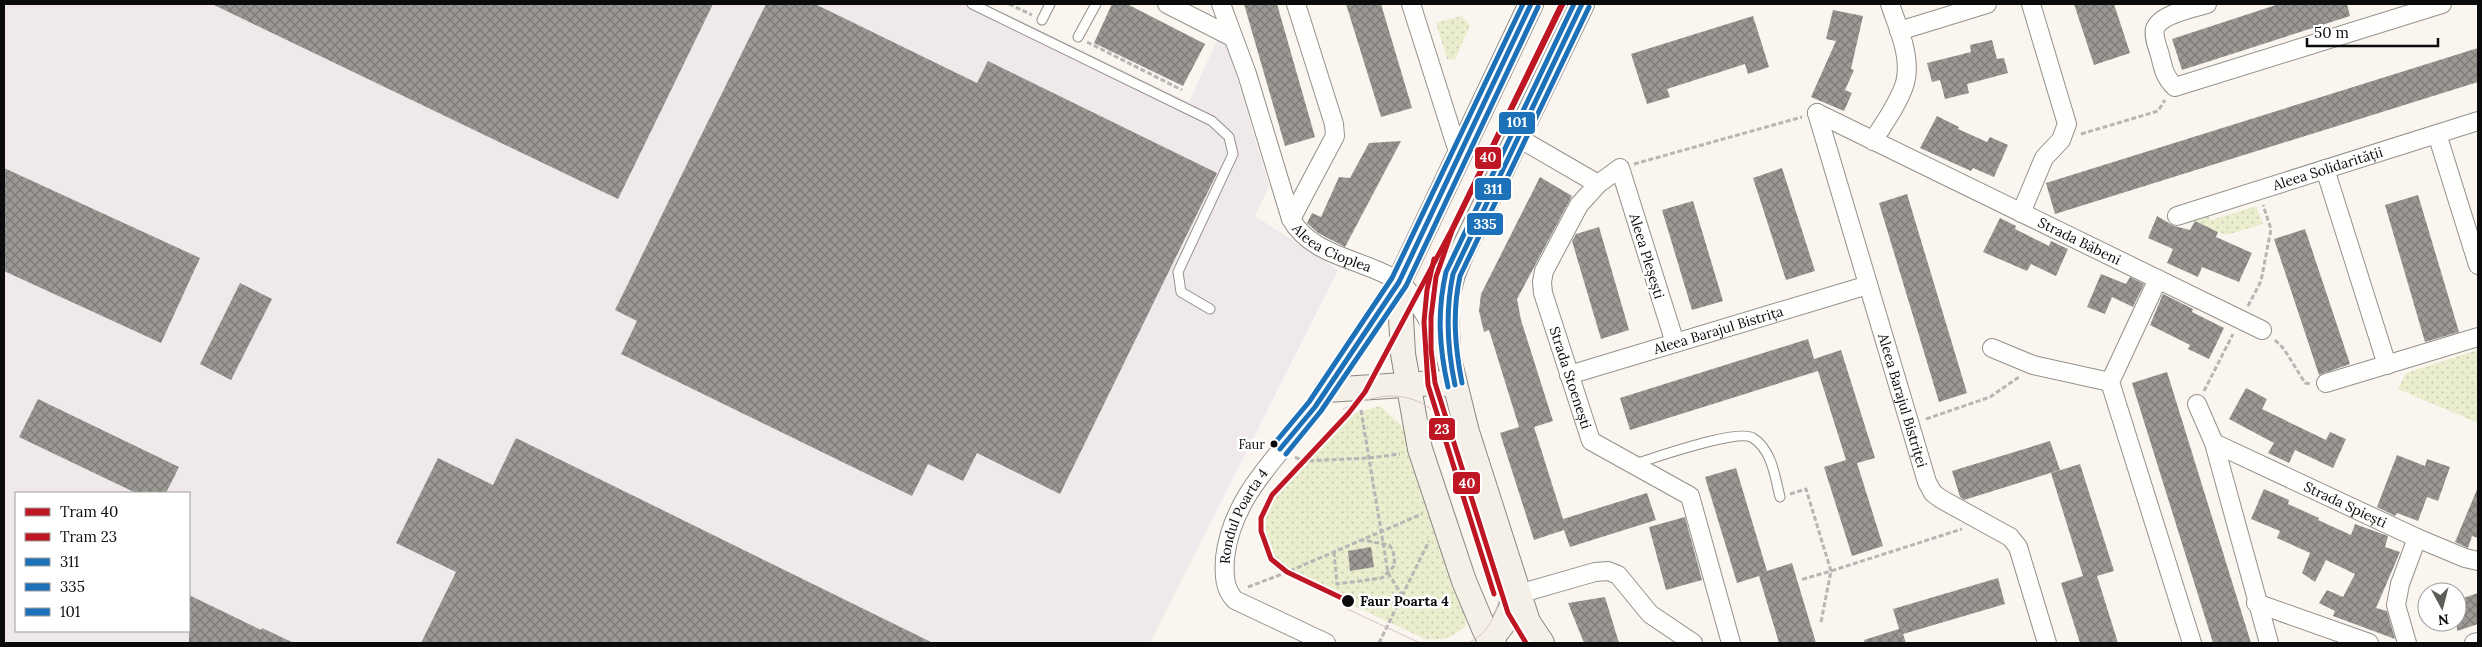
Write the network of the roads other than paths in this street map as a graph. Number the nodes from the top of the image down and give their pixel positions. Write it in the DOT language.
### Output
graph roads {
  1 [pos="972,4"];
  2 [pos="1050,4"];
  3 [pos="1096,4"];
  4 [pos="1167,4"];
  5 [pos="1221,4"];
  6 [pos="1296,4"];
  7 [pos="1411,4"];
  8 [pos="1531,4"];
  9 [pos="1582,4"];
  10 [pos="1890,4"];
  11 [pos="1987,4"];
  12 [pos="2031,4"];
  13 [pos="2207,4"];
  14 [pos="2442,4"];
  15 [pos="2416,8"];
  16 [pos="2171,9"];
  17 [pos="1042,20"];
  18 [pos="1899,31"];
  19 [pos="1078,37"];
  20 [pos="1232,37"];
  21 [pos="1817,113"];
  22 [pos="2478,121"];
  23 [pos="2436,134"];
  24 [pos="1517,138"];
  25 [pos="1873,141"];
  26 [pos="1459,156"];
  27 [pos="1620,168"];
  28 [pos="2325,169"];
  29 [pos="1598,184"];
  30 [pos="2021,213"];
  31 [pos="2177,216"];
  32 [pos="1291,218"];
  33 [pos="2478,265"];
  34 [pos="2158,280"];
  35 [pos="1399,282"];
  36 [pos="1868,285"];
  37 [pos="1210,309"];
  38 [pos="2262,330"];
  39 [pos="2478,337"];
  40 [pos="1675,344"];
  41 [pos="1992,348"];
  42 [pos="1448,355"];
  43 [pos="2387,365"];
  44 [pos="1569,376"];
  45 [pos="2110,382"];
  46 [pos="2326,383"];
  47 [pos="1407,385"];
  48 [pos="1455,385"];
  49 [pos="1326,390"];
  50 [pos="2197,404"];
  51 [pos="2214,443"];
  52 [pos="1634,464"];
  53 [pos="1780,497"];
  54 [pos="2417,538"];
  55 [pos="2478,561"];
  56 [pos="1518,594"];
  57 [pos="2256,602"];
  58 [pos="1491,642"];
  59 [pos="2478,642"];
  60 [pos="1326,643"];
  61 [pos="1542,643"];
  62 [pos="1693,643"];
  63 [pos="1732,643"];
  64 [pos="2047,643"];
  65 [pos="2192,643"];
  66 [pos="2269,643"];
  67 [pos="2369,643"];
  68 [pos="2407,643"];
  69 [pos="2474,643"];
  1 -- 37 [label="lane"];
  2 -- 17 [label="lane"];
  3 -- 19 [label="lane"];
  4 -- 20 [label="street"];
  5 -- 20 [label="street"];
  6 -- 32 [label="street, Aleea Cioplea"];
  7 -- 26 [label="street"];
  8 -- 26 [label="main road"];
  9 -- 24 [label="main road"];
  10 -- 18 [label="street"];
  11 -- 18 [label="street"];
  12 -- 30 [label="street"];
  13 -- 16 [label="street"];
  14 -- 15 [label="street"];
  15 -- 16 [label="street"];
  18 -- 25 [label="street"];
  20 -- 32 [label="street"];
  21 -- 25 [label="street, Strada Băbeni"];
  21 -- 36 [label="street, Aleea Barajul Bistriței"];
  22 -- 23 [label="street, Aleea Solidarității"];
  23 -- 28 [label="street, Aleea Solidarității"];
  23 -- 33 [label="street"];
  24 -- 29 [label="street"];
  24 -- 42 [label="main road"];
  25 -- 30 [label="street, Strada Băbeni"];
  26 -- 35 [label="main road"];
  27 -- 29 [label="street, Strada Stoenești"];
  27 -- 40 [label="street, Aleea Pleșești"];
  28 -- 31 [label="street, Aleea Solidarității"];
  28 -- 43 [label="street"];
  29 -- 44 [label="street, Strada Stoenești"];
  30 -- 34 [label="street, Strada Băbeni"];
  32 -- 35 [label="street, Aleea Cioplea"];
  34 -- 38 [label="street, Strada Băbeni"];
  34 -- 45 [label="street"];
  35 -- 42 [label="street, Aleea Cioplea"];
  35 -- 47 [label="main road"];
  35 -- 49 [label="street, Rondul Poarta 4"];
  36 -- 40 [label="street, Aleea Barajul Bistrița"];
  36 -- 64 [label="street, Aleea Barajul Bistriței"];
  39 -- 43 [label="street"];
  40 -- 44 [label="street, Aleea Barajul Bistrița"];
  41 -- 45 [label="street"];
  42 -- 48 [label="main road"];
  43 -- 46 [label="street"];
  44 -- 52 [label="street, Strada Stoenești"];
  45 -- 65 [label="street"];
  47 -- 48 [label="main road"];
  47 -- 49 [label="main road"];
  47 -- 58 [label="main road"];
  48 -- 56 [label="main road"];
  49 -- 60 [label="street, Rondul Poarta 4"];
  50 -- 51 [label="street"];
  51 -- 54 [label="street, Strada Spiești"];
  51 -- 57 [label="street"];
  52 -- 53 [label="lane"];
  52 -- 63 [label="street, Strada Stoenești"];
  54 -- 55 [label="street, Strada Spiești"];
  54 -- 68 [label="street"];
  56 -- 58 [label="main road"];
  56 -- 61 [label="main road"];
  56 -- 62 [label="street"];
  57 -- 66 [label="street"];
  57 -- 67 [label="street"];
  59 -- 69 [label="street"];
}
